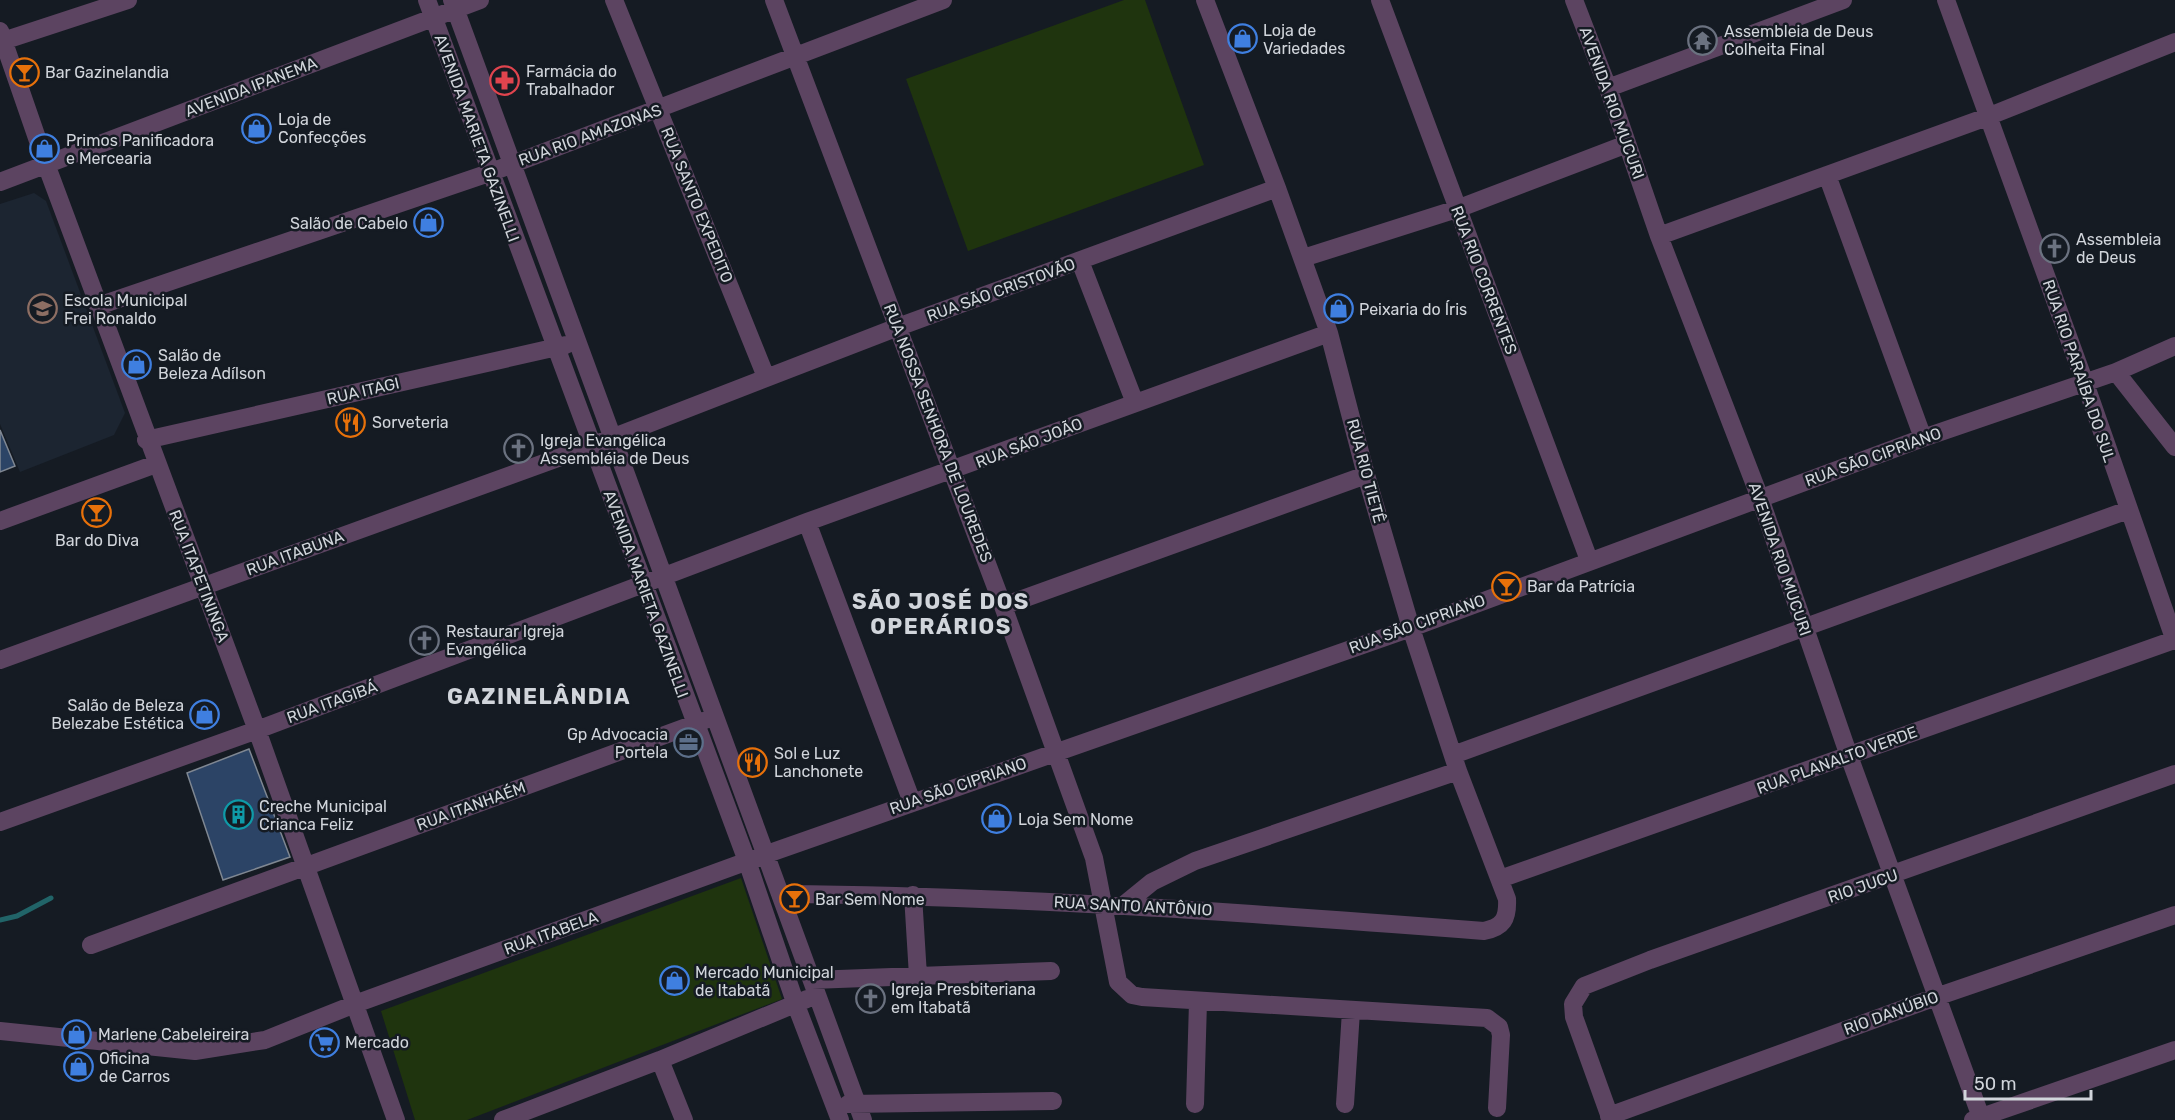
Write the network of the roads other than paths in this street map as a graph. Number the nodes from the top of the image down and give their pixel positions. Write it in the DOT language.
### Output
graph roads {
  1 [pos="128,0"];
  2 [pos="427,0"];
  3 [pos="480,0"];
  4 [pos="615,0"];
  5 [pos="774,0"];
  6 [pos="943,0"];
  7 [pos="1205,0"];
  8 [pos="1380,0"];
  9 [pos="1574,0"];
  10 [pos="1843,0"];
  11 [pos="1946,0"];
  12 [pos="454,4"];
  13 [pos="914,5"];
  14 [pos="432,18"];
  15 [pos="1,38"];
  16 [pos="2175,42"];
  17 [pos="795,57"];
  18 [pos="1608,88"];
  19 [pos="658,110"];
  20 [pos="1987,117"];
  21 [pos="1627,144"];
  22 [pos="513,163"];
  23 [pos="46,164"];
  24 [pos="489,173"];
  25 [pos="1827,174"];
  26 [pos="0,182"];
  27 [pos="1278,188"];
  28 [pos="1457,209"];
  29 [pos="1659,236"];
  30 [pos="1303,258"];
  31 [pos="1080,261"];
  32 [pos="98,306"];
  33 [pos="898,327"];
  34 [pos="1329,333"];
  35 [pos="580,342"];
  36 [pos="2175,345"];
  37 [pos="555,347"];
  38 [pos="2116,372"];
  39 [pos="766,377"];
  40 [pos="2085,383"];
  41 [pos="1135,403"];
  42 [pos="614,437"];
  43 [pos="1923,438"];
  44 [pos="146,440"];
  45 [pos="591,446"];
  46 [pos="2175,447"];
  47 [pos="156,464"];
  48 [pos="952,472"];
  49 [pos="1366,475"];
  50 [pos="1760,498"];
  51 [pos="2128,510"];
  52 [pos="0,521"];
  53 [pos="807,522"];
  54 [pos="1589,560"];
  55 [pos="663,578"];
  56 [pos="204,586"];
  57 [pos="643,586"];
  58 [pos="1003,606"];
  59 [pos="1804,626"];
  60 [pos="1411,627"];
  61 [pos="2175,640"];
  62 [pos="0,660"];
  63 [pos="715,716"];
  64 [pos="694,724"];
  65 [pos="257,730"];
  66 [pos="1054,752"];
  67 [pos="1849,756"];
  68 [pos="1456,763"];
  69 [pos="2175,774"];
  70 [pos="912,802"];
  71 [pos="0,822"];
  72 [pos="767,854"];
  73 [pos="747,861"];
  74 [pos="306,867"];
  75 [pos="1892,876"];
  76 [pos="1500,879"];
  77 [pos="783,894"];
  78 [pos="913,895"];
  79 [pos="1104,903"];
  80 [pos="1125,904"];
  81 [pos="2175,915"];
  82 [pos="1484,931"];
  83 [pos="91,945"];
  84 [pos="1051,971"];
  85 [pos="918,976"];
  86 [pos="814,988"];
  87 [pos="1936,997"];
  88 [pos="1198,1002"];
  89 [pos="355,1004"];
  90 [pos="796,1005"];
  91 [pos="1351,1011"];
  92 [pos="0,1031"];
  93 [pos="2175,1050"];
  94 [pos="660,1060"];
  95 [pos="1053,1101"];
  96 [pos="1195,1104"];
  97 [pos="1345,1104"];
  98 [pos="1497,1108"];
  99 [pos="837,1112"];
  100 [pos="860,1112"];
  101 [pos="531,1115"];
  102 [pos="1610,1118"];
  103 [pos="1979,1119"];
  104 [pos="396,1120"];
  105 [pos="503,1120"];
  106 [pos="684,1120"];
  1 -- 15 [label="street"];
  2 -- 14 [label="street, AVENIDA MARIETA GAZINELLI"];
  3 -- 12 [label="street, AVENIDA IPANEMA"];
  4 -- 19 [label="street, RUA SANTO EXPEDITO"];
  5 -- 17 [label="street, RUA NOSSA SENHORA DE LOUREDES"];
  6 -- 13 [label="street, RUA RIO AMAZONAS"];
  7 -- 27 [label="street, RUA RIO TIETÊ"];
  8 -- 28 [label="street, RUA RIO CORRENTES"];
  9 -- 18 [label="street, AVENIDA RIO MUCURI"];
  10 -- 18 [label="street"];
  11 -- 20 [label="street, RUA RIO PARAÍBA DO SUL"];
  12 -- 14 [label="street, AVENIDA IPANEMA"];
  12 -- 22 [label="street, AVENIDA MARIETA GAZINELLI"];
  13 -- 17 [label="street, RUA RIO AMAZONAS"];
  14 -- 23 [label="street, AVENIDA IPANEMA"];
  14 -- 24 [label="street, AVENIDA MARIETA GAZINELLI"];
  15 -- 23 [label="street, RUA ITAPETININGA"];
  16 -- 20 [label="street"];
  17 -- 19 [label="street, RUA RIO AMAZONAS"];
  17 -- 33 [label="street, RUA NOSSA SENHORA DE LOUREDES"];
  18 -- 21 [label="street, AVENIDA RIO MUCURI"];
  19 -- 22 [label="street, RUA RIO AMAZONAS"];
  19 -- 39 [label="street, RUA SANTO EXPEDITO"];
  20 -- 25 [label="street"];
  20 -- 40 [label="street, RUA RIO PARAÍBA DO SUL"];
  21 -- 28 [label="street"];
  21 -- 29 [label="street, AVENIDA RIO MUCURI"];
  22 -- 24 [label="street, RUA RIO AMAZONAS"];
  22 -- 35 [label="street, AVENIDA MARIETA GAZINELLI"];
  23 -- 26 [label="street, AVENIDA IPANEMA"];
  23 -- 32 [label="street, RUA ITAPETININGA"];
  24 -- 32 [label="street, RUA RIO AMAZONAS"];
  24 -- 37 [label="street, AVENIDA MARIETA GAZINELLI"];
  25 -- 29 [label="street"];
  25 -- 43 [label="street"];
  27 -- 30 [label="street, RUA RIO TIETÊ"];
  27 -- 31 [label="street, RUA SÃO CRISTOVÃO"];
  28 -- 30 [label="street"];
  28 -- 54 [label="street, RUA RIO CORRENTES"];
  29 -- 50 [label="street, AVENIDA RIO MUCURI"];
  30 -- 34 [label="street, RUA RIO TIETÊ"];
  31 -- 33 [label="street, RUA SÃO CRISTOVÃO"];
  31 -- 41 [label="street"];
  32 -- 44 [label="street, RUA ITAPETININGA"];
  33 -- 39 [label="street, RUA SÃO CRISTOVÃO"];
  33 -- 48 [label="street, RUA NOSSA SENHORA DE LOUREDES"];
  34 -- 41 [label="street, RUA SÃO JOÃO"];
  34 -- 49 [label="street, RUA RIO TIETÊ"];
  35 -- 37 [label="street, RUA ITAGI"];
  35 -- 42 [label="street, AVENIDA MARIETA GAZINELLI"];
  36 -- 38 [label="street, RUA SÃO CIPRIANO"];
  37 -- 44 [label="street, RUA ITAGI"];
  37 -- 45 [label="street, AVENIDA MARIETA GAZINELLI"];
  38 -- 40 [label="street, RUA SÃO CIPRIANO"];
  38 -- 46 [label="street"];
  39 -- 42 [label="street, RUA SÃO CRISTOVÃO"];
  40 -- 43 [label="street, RUA SÃO CIPRIANO"];
  40 -- 51 [label="street, RUA RIO PARAÍBA DO SUL"];
  41 -- 48 [label="street, RUA SÃO JOÃO"];
  42 -- 45 [label="street, RUA SÃO CRISTOVÃO"];
  42 -- 55 [label="street, AVENIDA MARIETA GAZINELLI"];
  43 -- 50 [label="street, RUA SÃO CIPRIANO"];
  44 -- 47 [label="street, RUA ITAPETININGA"];
  45 -- 56 [label="street, RUA ITABUNA"];
  45 -- 57 [label="street, AVENIDA MARIETA GAZINELLI"];
  47 -- 52 [label="street"];
  47 -- 56 [label="street, RUA ITAPETININGA"];
  48 -- 53 [label="street, RUA SÃO JOÃO"];
  48 -- 58 [label="street, RUA NOSSA SENHORA DE LOUREDES"];
  49 -- 58 [label="street"];
  49 -- 60 [label="street, RUA RIO TIETÊ"];
  50 -- 54 [label="street, RUA SÃO CIPRIANO"];
  50 -- 59 [label="street, AVENIDA RIO MUCURI"];
  51 -- 59 [label="street"];
  51 -- 61 [label="street, RUA RIO PARAÍBA DO SUL"];
  53 -- 55 [label="street, RUA SÃO JOÃO"];
  53 -- 70 [label="street"];
  54 -- 60 [label="street, RUA SÃO CIPRIANO"];
  55 -- 57 [label="street, RUA ITAGIBÁ"];
  55 -- 63 [label="street, AVENIDA MARIETA GAZINELLI"];
  56 -- 62 [label="street, RUA ITABUNA"];
  56 -- 65 [label="street, RUA ITAPETININGA"];
  57 -- 64 [label="street, AVENIDA MARIETA GAZINELLI"];
  57 -- 65 [label="street, RUA ITAGIBÁ"];
  58 -- 66 [label="street, RUA NOSSA SENHORA DE LOUREDES"];
  59 -- 67 [label="street, AVENIDA RIO MUCURI"];
  59 -- 68 [label="street"];
  60 -- 66 [label="street, RUA SÃO CIPRIANO"];
  60 -- 68 [label="street, RUA RIO TIETÊ"];
  61 -- 67 [label="street, RUA PLANALTO VERDE"];
  63 -- 64 [label="street, RUA ITANHAÉM"];
  63 -- 72 [label="street, AVENIDA MARIETA GAZINELLI"];
  64 -- 73 [label="street, AVENIDA MARIETA GAZINELLI"];
  64 -- 74 [label="street, RUA ITANHAÉM"];
  65 -- 71 [label="street, RUA ITAGIBÁ"];
  65 -- 74 [label="street, RUA ITAPETININGA"];
  66 -- 70 [label="street, RUA SÃO CIPRIANO"];
  66 -- 79 [label="street, RUA NOSSA SENHORA DE LOUREDES"];
  67 -- 75 [label="street, AVENIDA RIO MUCURI"];
  67 -- 76 [label="street, RUA PLANALTO VERDE"];
  68 -- 76 [label="street, RUA RIO TIETÊ"];
  68 -- 80 [label="street"];
  69 -- 75 [label="street, RIO JUCU"];
  70 -- 72 [label="street, RUA SÃO CIPRIANO"];
  72 -- 73 [label="street, RUA SÃO CIPRIANO"];
  72 -- 77 [label="street, AVENIDA MARIETA GAZINELLI"];
  73 -- 89 [label="street, RUA ITABELA"];
  73 -- 90 [label="street, AVENIDA MARIETA GAZINELLI"];
  74 -- 83 [label="street, RUA ITANHAÉM"];
  74 -- 89 [label="street, RUA ITAPETININGA"];
  75 -- 87 [label="street, AVENIDA RIO MUCURI"];
  75 -- 102 [label="street, RIO JUCU"];
  76 -- 82 [label="street, RUA RIO TIETÊ"];
  77 -- 78 [label="street, RUA SANTO ANTÔNIO"];
  77 -- 86 [label="street, AVENIDA MARIETA GAZINELLI"];
  78 -- 79 [label="street, RUA SANTO ANTÔNIO"];
  78 -- 85 [label="street"];
  79 -- 80 [label="street, RUA SANTO ANTÔNIO"];
  79 -- 88 [label="street, RUA NOSSA SENHORA DE LOUREDES"];
  80 -- 82 [label="street, RUA SANTO ANTÔNIO"];
  81 -- 87 [label="street, RIO DANÚBIO"];
  84 -- 85 [label="street"];
  85 -- 86 [label="street"];
  86 -- 90 [label="street"];
  86 -- 100 [label="street, AVENIDA MARIETA GAZINELLI"];
  87 -- 102 [label="street, RIO DANÚBIO"];
  87 -- 103 [label="street, AVENIDA RIO MUCURI"];
  88 -- 91 [label="street, RUA NOSSA SENHORA DE LOUREDES"];
  88 -- 96 [label="street"];
  89 -- 92 [label="street, RUA ITABELA"];
  89 -- 104 [label="street, RUA ITAPETININGA"];
  90 -- 94 [label="street"];
  90 -- 99 [label="street, AVENIDA MARIETA GAZINELLI"];
  91 -- 97 [label="street"];
  91 -- 98 [label="street, RUA NOSSA SENHORA DE LOUREDES"];
  93 -- 103 [label="street"];
  94 -- 101 [label="street"];
  94 -- 106 [label="street"];
  95 -- 100 [label="street"];
  99 -- 100 [label="street"];
  101 -- 105 [label="street"];
}
